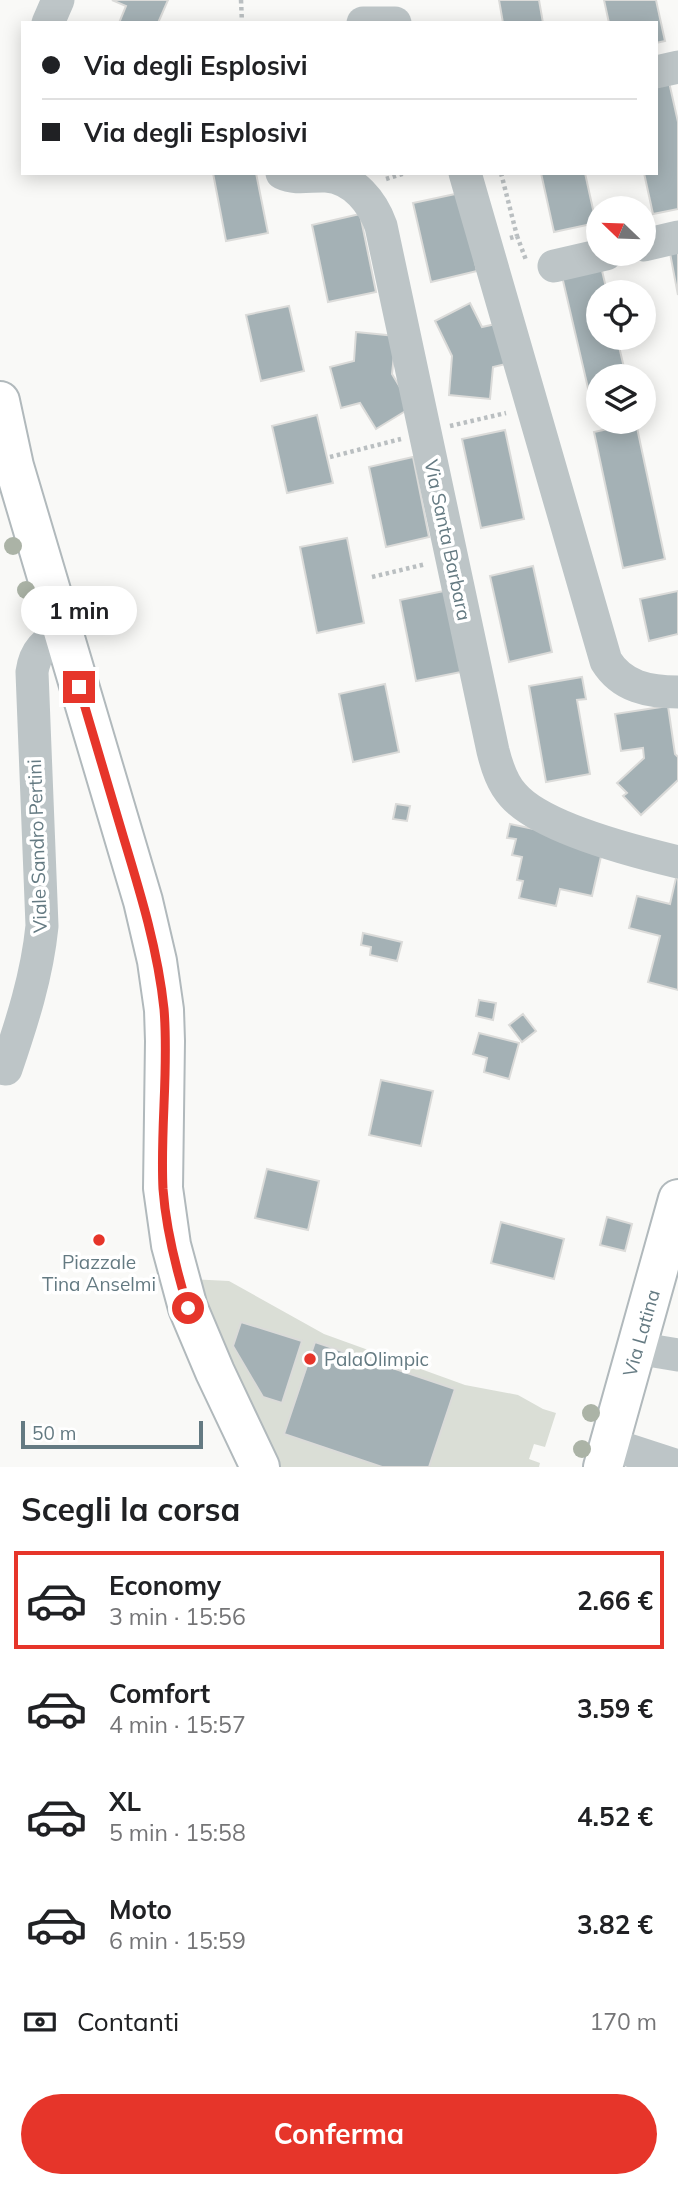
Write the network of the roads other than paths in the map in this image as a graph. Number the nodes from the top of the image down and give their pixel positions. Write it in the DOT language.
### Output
graph roads {
  1 [pos="58,0"];
  2 [pos="49,21"];
  3 [pos="678,67"];
  4 [pos="658,72"];
  5 [pos="286,175"];
  6 [pos="466,175"];
  7 [pos="678,237"];
  8 [pos="656,242"];
  9 [pos="586,259"];
  10 [pos="554,266"];
  11 [pos="0,401"];
  12 [pos="63,633"];
  13 [pos="678,692"];
  14 [pos="678,862"];
  15 [pos="2,1074"];
  16 [pos="678,1199"];
  17 [pos="636,1348"];
  18 [pos="678,1355"];
  19 [pos="606,1456"];
  20 [pos="678,1466"];
  21 [pos="260,1467"];
  1 -- 2 [label="street"];
  3 -- 4 [label="street"];
  5 -- 14 [label="street, Via Santa Barbara"];
  6 -- 13 [label="street"];
  7 -- 8 [label="street"];
  9 -- 10 [label="street"];
  11 -- 12 [label="main road"];
  12 -- 15 [label="street, Viale Sandro Pertini"];
  12 -- 21 [label="main road"];
  16 -- 17 [label="main road, Via Latina"];
  17 -- 18 [label="street"];
  17 -- 19 [label="main road, Via Latina"];
  19 -- 20 [label="street"];
}
